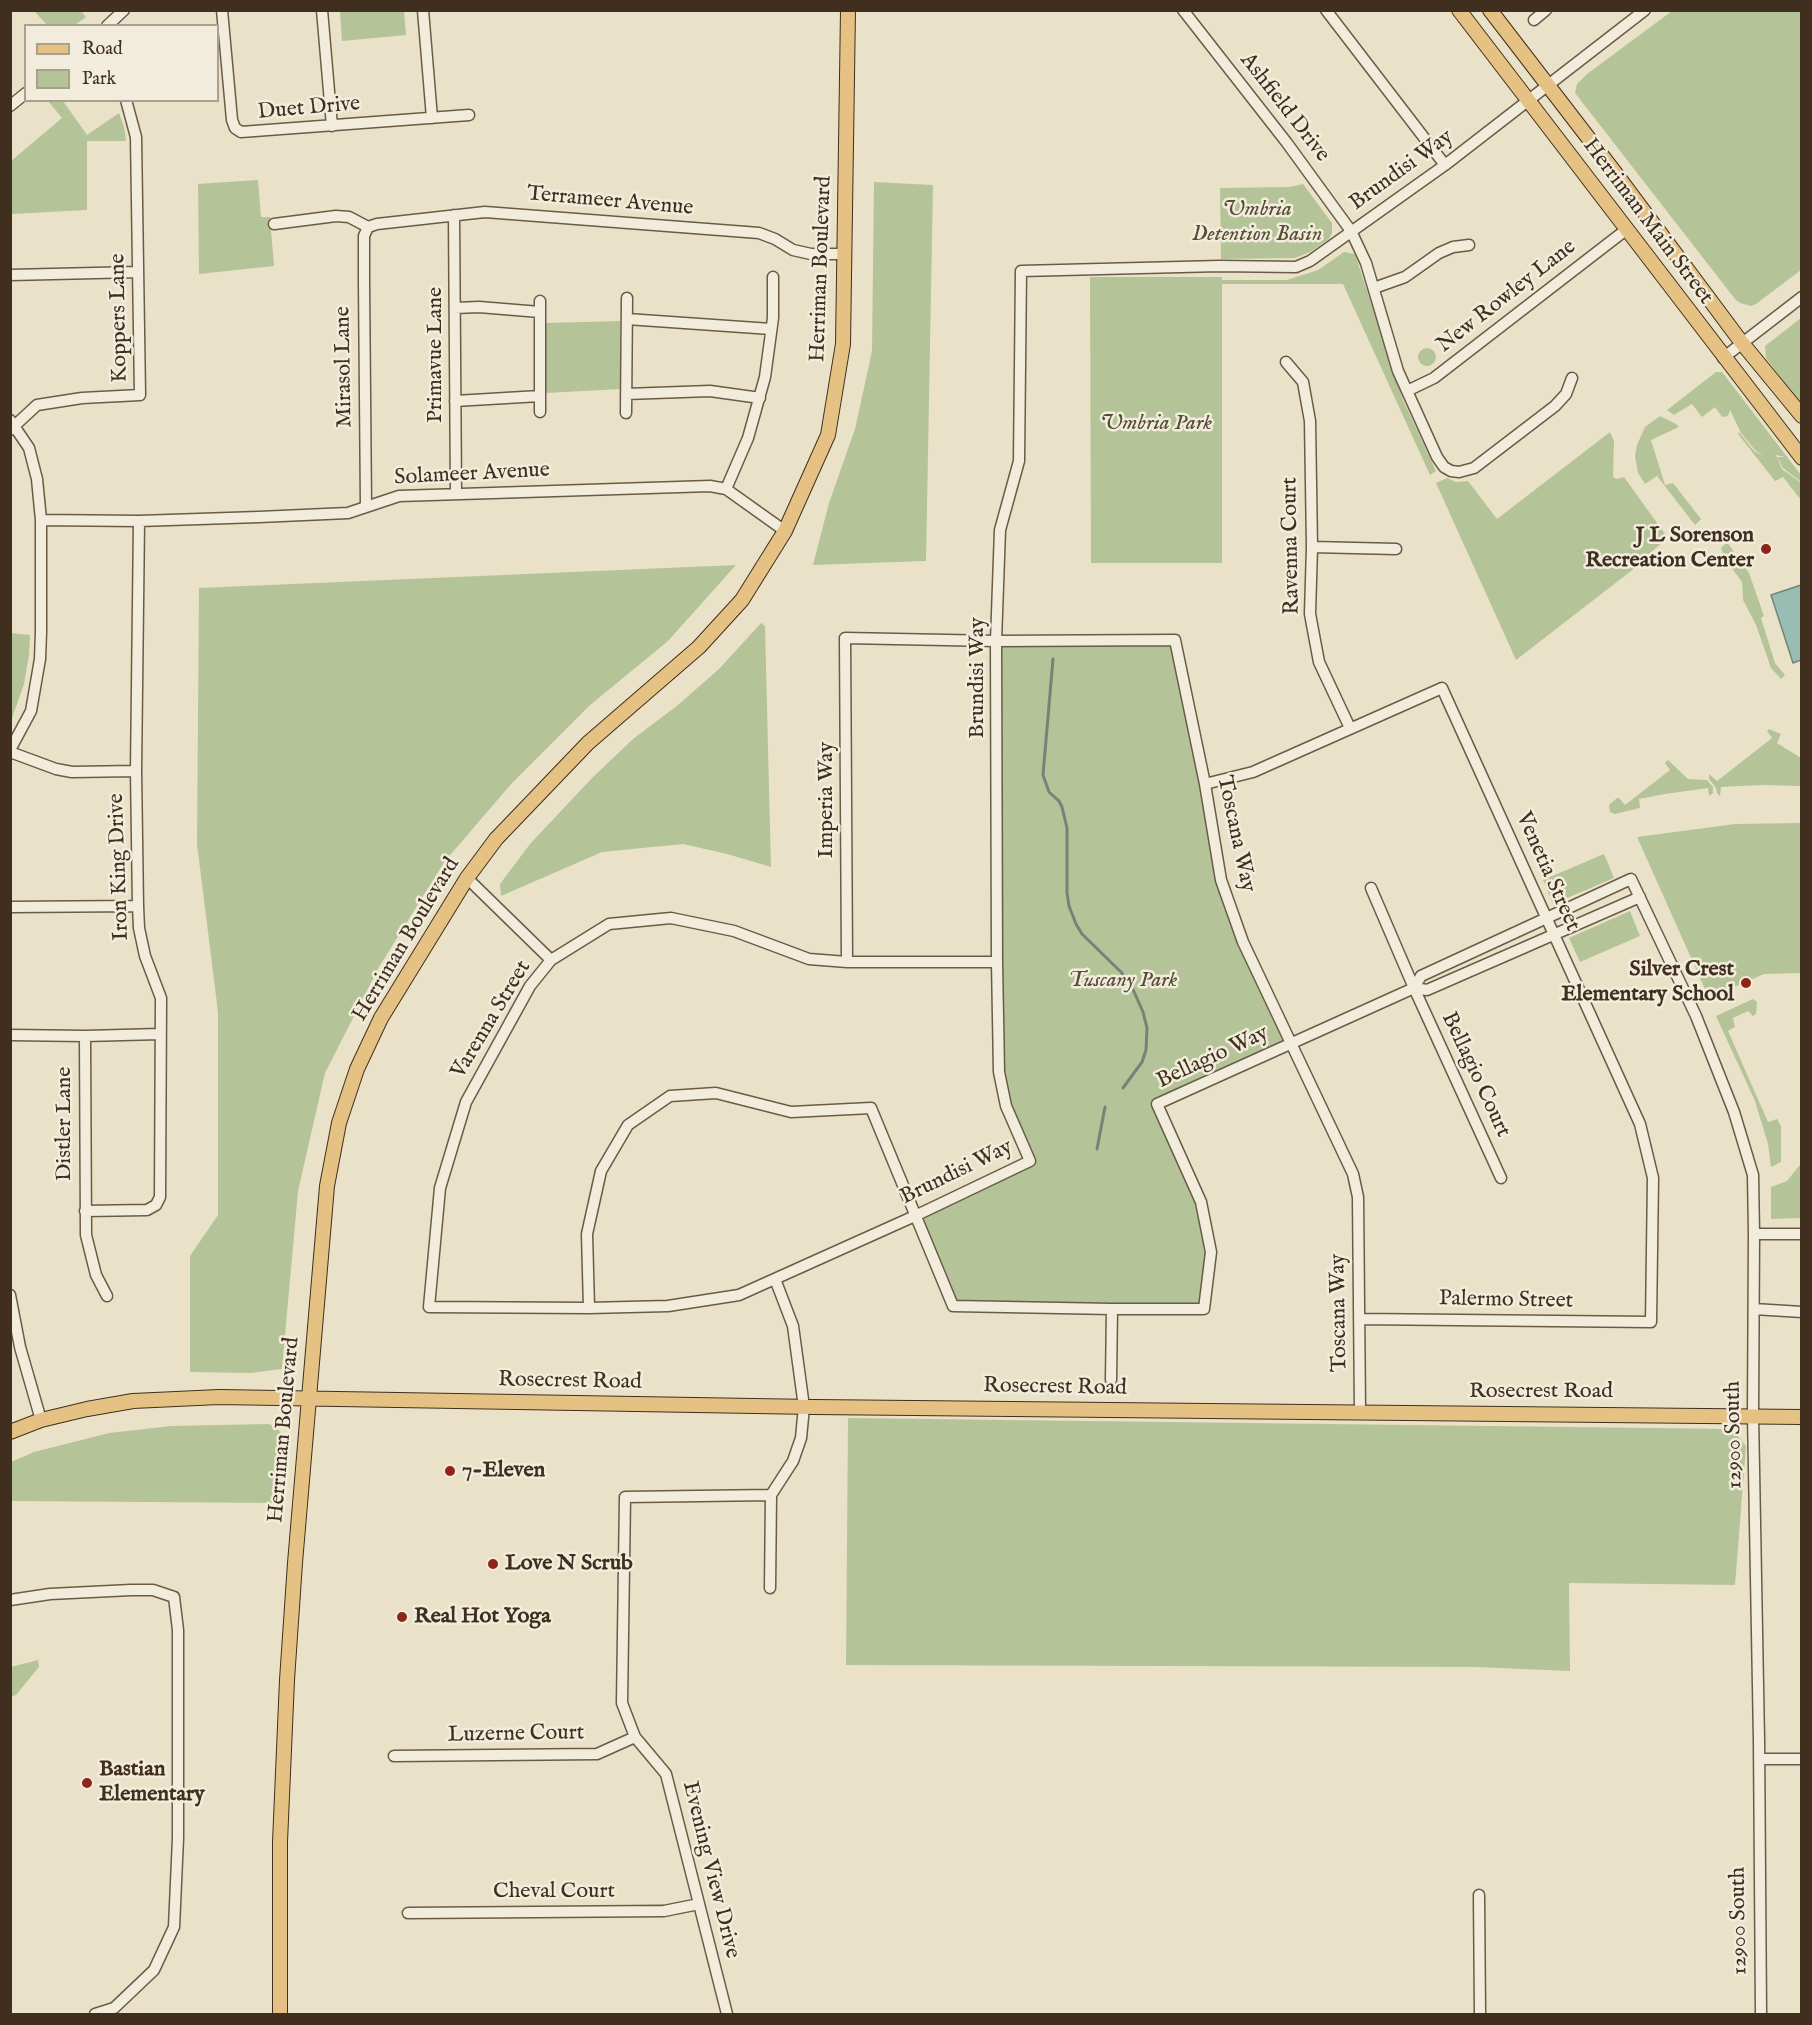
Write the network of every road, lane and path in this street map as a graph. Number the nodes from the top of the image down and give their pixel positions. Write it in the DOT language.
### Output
graph roads {
  1 [pos="124,10"];
  2 [pos="222,10"];
  3 [pos="322,10"];
  4 [pos="423,10"];
  5 [pos="848,10"];
  6 [pos="1183,10"];
  7 [pos="1326,10"];
  8 [pos="1459,10"];
  9 [pos="1490,10"];
  10 [pos="1546,10"];
  11 [pos="1645,10"];
  12 [pos="1534,20"];
  13 [pos="109,24"];
  14 [pos="1548,86"];
  15 [pos="24,95"];
  16 [pos="1529,101"];
  17 [pos="127,102"];
  18 [pos="10,106"];
  19 [pos="470,115"];
  20 [pos="432,118"];
  21 [pos="332,126"];
  22 [pos="1445,165"];
  23 [pos="454,215"];
  24 [pos="274,224"];
  25 [pos="368,227"];
  26 [pos="1627,230"];
  27 [pos="1352,231"];
  28 [pos="1469,245"];
  29 [pos="845,254"];
  30 [pos="138,272"];
  31 [pos="10,275"];
  32 [pos="773,276"];
  33 [pos="1374,288"];
  34 [pos="1802,297"];
  35 [pos="627,298"];
  36 [pos="455,308"];
  37 [pos="627,319"];
  38 [pos="771,329"];
  39 [pos="1742,343"];
  40 [pos="1723,358"];
  41 [pos="1286,362"];
  42 [pos="1572,378"];
  43 [pos="1407,391"];
  44 [pos="626,393"];
  45 [pos="540,396"];
  46 [pos="760,398"];
  47 [pos="455,401"];
  48 [pos="540,412"];
  49 [pos="626,413"];
  50 [pos="1802,416"];
  51 [pos="12,426"];
  52 [pos="1802,458"];
  53 [pos="726,489"];
  54 [pos="456,494"];
  55 [pos="366,507"];
  56 [pos="41,520"];
  57 [pos="139,521"];
  58 [pos="785,531"];
  59 [pos="1312,547"];
  60 [pos="1396,549"];
  61 [pos="845,638"];
  62 [pos="996,641"];
  63 [pos="1350,728"];
  64 [pos="10,751"];
  65 [pos="136,771"];
  66 [pos="1205,784"];
  67 [pos="467,878"];
  68 [pos="1631,879"];
  69 [pos="1371,888"];
  70 [pos="1640,897"];
  71 [pos="10,906"];
  72 [pos="138,906"];
  73 [pos="1546,919"];
  74 [pos="1554,935"];
  75 [pos="551,960"];
  76 [pos="848,962"];
  77 [pos="997,962"];
  78 [pos="1414,988"];
  79 [pos="160,1034"];
  80 [pos="10,1035"];
  81 [pos="85,1036"];
  82 [pos="1291,1044"];
  83 [pos="1501,1178"];
  84 [pos="85,1212"];
  85 [pos="916,1215"];
  86 [pos="1754,1234"];
  87 [pos="1802,1234"];
  88 [pos="775,1279"];
  89 [pos="10,1295"];
  90 [pos="107,1296"];
  91 [pos="429,1307"];
  92 [pos="589,1308"];
  93 [pos="1112,1309"];
  94 [pos="1754,1309"];
  95 [pos="1802,1312"];
  96 [pos="1360,1319"];
  97 [pos="1651,1322"];
  98 [pos="1111,1380"];
  99 [pos="309,1398"];
  100 [pos="804,1407"];
  101 [pos="1360,1412"];
  102 [pos="1754,1415"];
  103 [pos="1802,1417"];
  104 [pos="41,1420"];
  105 [pos="10,1432"];
  106 [pos="771,1495"];
  107 [pos="770,1588"];
  108 [pos="10,1600"];
  109 [pos="635,1737"];
  110 [pos="394,1756"];
  111 [pos="1759,1759"];
  112 [pos="1802,1759"];
  113 [pos="1479,1895"];
  114 [pos="699,1904"];
  115 [pos="408,1913"];
  116 [pos="115,2011"];
  117 [pos="94,2014"];
  118 [pos="280,2014"];
  119 [pos="727,2014"];
  120 [pos="1480,2014"];
  121 [pos="1761,2014"];
  1 -- 13 [label="street"];
  2 -- 21 [label="street, Duet Drive"];
  3 -- 21 [label="street"];
  4 -- 20 [label="street"];
  5 -- 29 [label="main road, Herriman Boulevard"];
  6 -- 27 [label="street, Ashfield Drive"];
  7 -- 22 [label="street"];
  8 -- 16 [label="main road, Herriman Main Street"];
  9 -- 14 [label="main road, Herriman Main Street"];
  10 -- 12 [label="street"];
  11 -- 14 [label="street, Brundisi Way"];
  14 -- 16 [label="street, Brundisi Way"];
  14 -- 39 [label="main road, Herriman Main Street"];
  15 -- 18 [label="street"];
  16 -- 22 [label="street, Brundisi Way"];
  16 -- 26 [label="main road, Herriman Main Street"];
  17 -- 30 [label="street, Koppers Lane"];
  19 -- 20 [label="street, Duet Drive"];
  20 -- 21 [label="street, Duet Drive"];
  22 -- 27 [label="street, Brundisi Way"];
  23 -- 25 [label="street, Terrameer Avenue"];
  23 -- 29 [label="street, Terrameer Avenue"];
  23 -- 36 [label="street, Primavue Lane"];
  24 -- 25 [label="street"];
  25 -- 55 [label="street, Mirasol Lane"];
  26 -- 40 [label="main road, Herriman Main Street"];
  26 -- 43 [label="street, New Rowley Lane"];
  27 -- 33 [label="street, Ashfield Drive"];
  27 -- 62 [label="street, Brundisi Way"];
  28 -- 33 [label="street"];
  29 -- 58 [label="main road, Herriman Boulevard"];
  30 -- 31 [label="street"];
  30 -- 51 [label="street, Koppers Lane"];
  32 -- 38 [label="street"];
  33 -- 43 [label="street, Ashfield Drive"];
  34 -- 39 [label="street"];
  35 -- 37 [label="street"];
  36 -- 45 [label="street"];
  36 -- 47 [label="street, Primavue Lane"];
  37 -- 38 [label="street"];
  37 -- 44 [label="street"];
  38 -- 46 [label="street"];
  39 -- 40 [label="street"];
  39 -- 50 [label="main road, Herriman Main Street"];
  40 -- 52 [label="main road, Herriman Main Street"];
  41 -- 59 [label="street, Ravenna Court"];
  42 -- 43 [label="street, Ashfield Drive"];
  44 -- 46 [label="street"];
  44 -- 49 [label="street"];
  45 -- 47 [label="street"];
  45 -- 48 [label="street"];
  46 -- 53 [label="street"];
  47 -- 54 [label="street, Primavue Lane"];
  51 -- 56 [label="street"];
  53 -- 54 [label="street, Solameer Avenue"];
  53 -- 58 [label="street, Solameer Avenue"];
  54 -- 55 [label="street, Solameer Avenue"];
  55 -- 57 [label="street, Solameer Avenue"];
  56 -- 57 [label="street, Solameer Avenue"];
  56 -- 64 [label="street"];
  57 -- 65 [label="street, Iron King Drive"];
  58 -- 67 [label="main road, Herriman Boulevard"];
  59 -- 60 [label="street"];
  59 -- 63 [label="street, Ravenna Court"];
  61 -- 62 [label="street, Toscana Way"];
  61 -- 76 [label="street, Imperia Way"];
  62 -- 66 [label="street, Toscana Way"];
  62 -- 77 [label="street, Brundisi Way"];
  63 -- 66 [label="street, Venetia Street"];
  63 -- 73 [label="street, Venetia Street"];
  64 -- 65 [label="street"];
  65 -- 72 [label="street, Iron King Drive"];
  66 -- 82 [label="street, Toscana Way"];
  67 -- 75 [label="street"];
  67 -- 99 [label="main road, Herriman Boulevard"];
  68 -- 70 [label="street, 12900 South"];
  68 -- 73 [label="street, Bellagio Way"];
  69 -- 78 [label="street, Bellagio Court"];
  70 -- 74 [label="street, Bellagio Way"];
  70 -- 86 [label="street, 12900 South"];
  71 -- 72 [label="street"];
  72 -- 79 [label="street, Iron King Drive"];
  73 -- 74 [label="street, Venetia Street"];
  73 -- 78 [label="street, Bellagio Way"];
  74 -- 78 [label="street, Bellagio Way"];
  74 -- 97 [label="street, Venetia Street"];
  75 -- 76 [label="street, Varenna Street"];
  75 -- 91 [label="street, Varenna Street"];
  76 -- 77 [label="street, Varenna Street"];
  77 -- 85 [label="street, Brundisi Way"];
  78 -- 82 [label="street, Bellagio Way"];
  78 -- 83 [label="street, Bellagio Court"];
  79 -- 81 [label="street"];
  79 -- 84 [label="street, Iron King Drive"];
  80 -- 81 [label="street"];
  81 -- 84 [label="street, Distler Lane"];
  82 -- 93 [label="street, Bellagio Way"];
  82 -- 96 [label="street, Toscana Way"];
  84 -- 90 [label="street, Distler Lane"];
  85 -- 88 [label="street, Brundisi Way"];
  85 -- 92 [label="street"];
  85 -- 93 [label="street, Bellagio Way"];
  86 -- 87 [label="street"];
  86 -- 94 [label="street, 12900 South"];
  88 -- 92 [label="street, Brundisi Way"];
  88 -- 100 [label="street"];
  89 -- 104 [label="street"];
  91 -- 92 [label="street, Brundisi Way"];
  93 -- 98 [label="street"];
  94 -- 95 [label="street"];
  94 -- 102 [label="street, 12900 South"];
  96 -- 97 [label="street, Palermo Street"];
  96 -- 101 [label="street, Toscana Way"];
  99 -- 100 [label="main road, Rosecrest Road"];
  99 -- 104 [label="main road, Rosecrest Road"];
  99 -- 118 [label="main road, Herriman Boulevard"];
  100 -- 101 [label="main road, Rosecrest Road"];
  100 -- 106 [label="street"];
  101 -- 102 [label="main road, Rosecrest Road"];
  102 -- 103 [label="main road, Rosecrest Road"];
  102 -- 111 [label="street, 12900 South"];
  104 -- 105 [label="main road, Rosecrest Road"];
  106 -- 107 [label="street"];
  106 -- 109 [label="street, Evening View Drive"];
  108 -- 116 [label="street"];
  109 -- 110 [label="street, Luzerne Court"];
  109 -- 114 [label="street, Evening View Drive"];
  111 -- 112 [label="street"];
  111 -- 121 [label="street, 12900 South"];
  113 -- 120 [label="street"];
  114 -- 115 [label="street, Cheval Court"];
  114 -- 119 [label="street, Evening View Drive"];
  116 -- 117 [label="street"];
}
